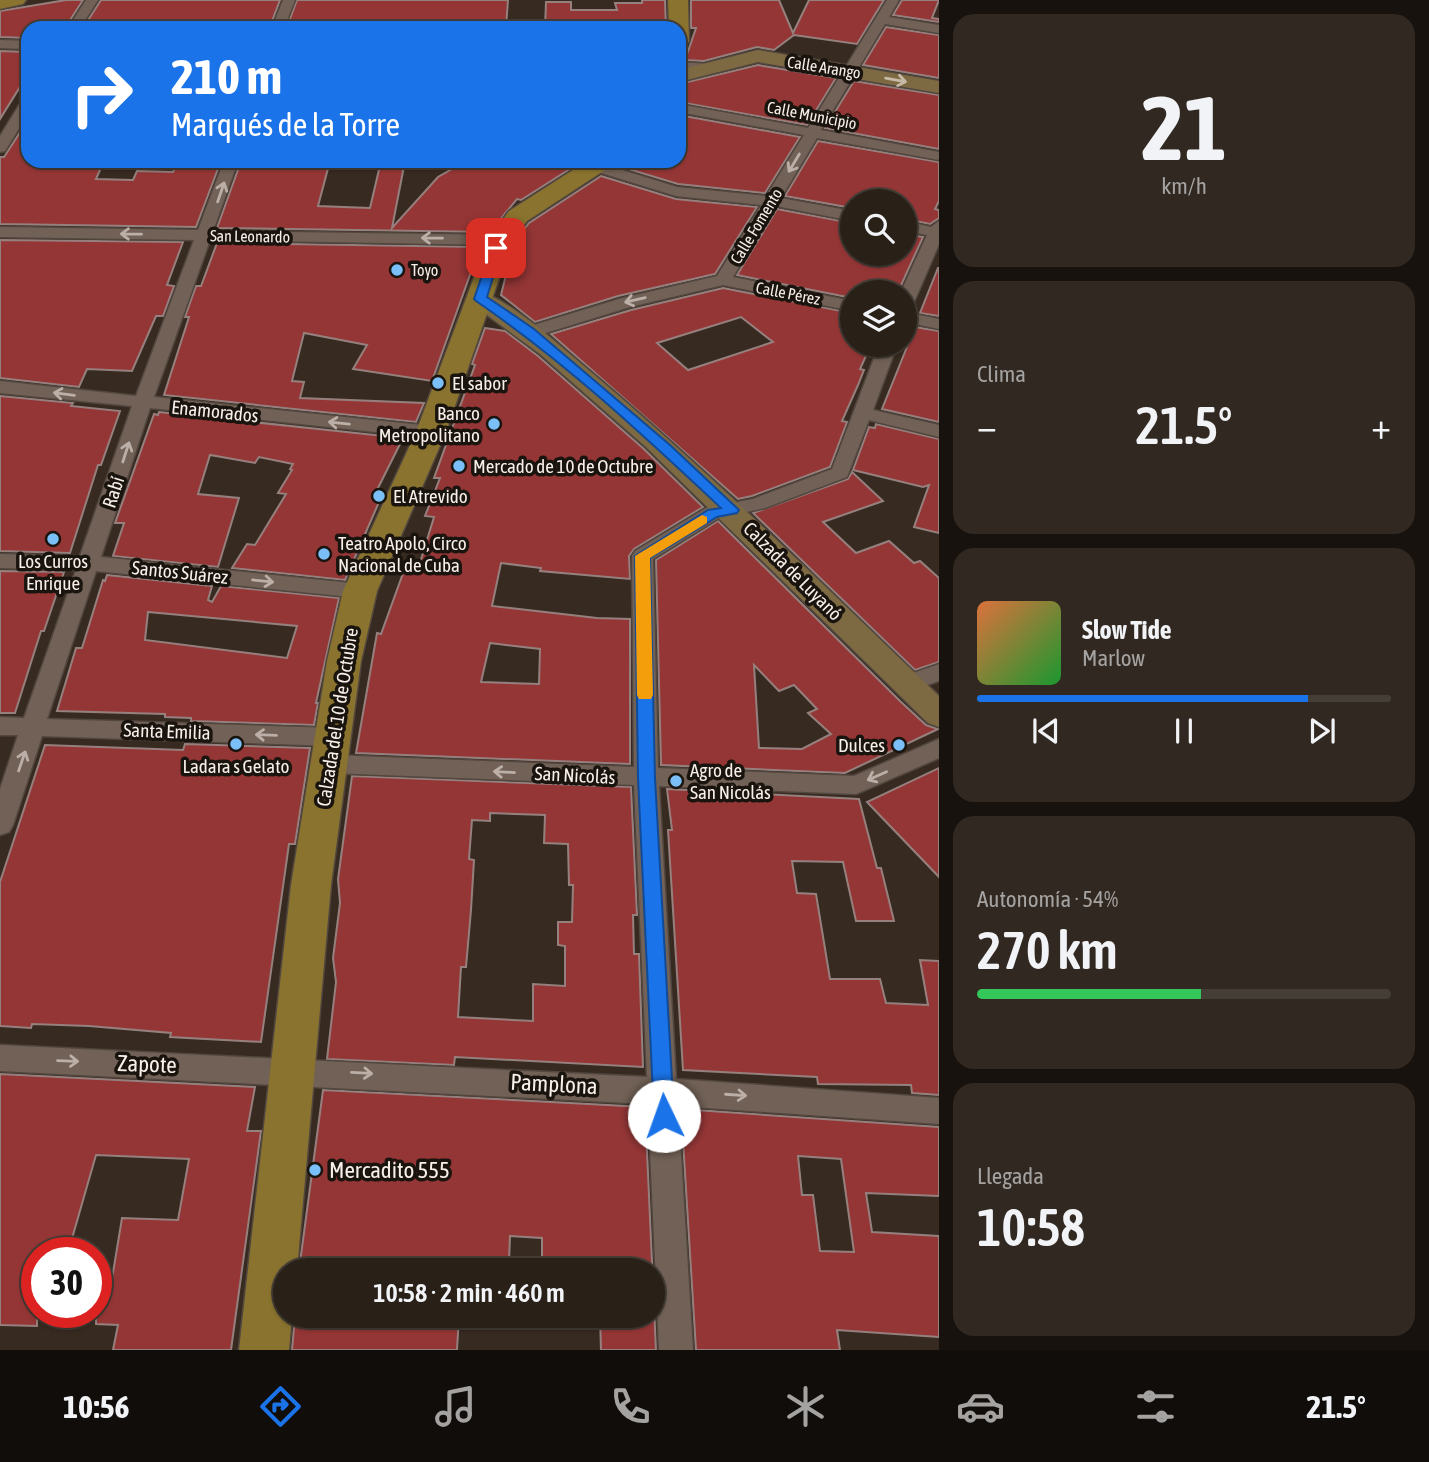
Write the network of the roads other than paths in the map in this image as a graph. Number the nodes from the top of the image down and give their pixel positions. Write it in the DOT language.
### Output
graph roads {
  1 [pos="16,0"];
  2 [pos="92,0"];
  3 [pos="289,0"];
  4 [pos="678,0"];
  5 [pos="893,0"];
  6 [pos="0,3"];
  7 [pos="881,19"];
  8 [pos="78,21"];
  9 [pos="281,21"];
  10 [pos="679,21"];
  11 [pos="939,29"];
  12 [pos="0,44"];
  13 [pos="21,45"];
  14 [pos="686,66"];
  15 [pos="709,68"];
  16 [pos="850,71"];
  17 [pos="686,74"];
  18 [pos="939,87"];
  19 [pos="686,109"];
  20 [pos="0,121"];
  21 [pos="21,121"];
  22 [pos="21,122"];
  23 [pos="813,133"];
  24 [pos="0,148"];
  25 [pos="939,156"];
  26 [pos="230,168"];
  27 [pos="584,168"];
  28 [pos="606,168"];
  29 [pos="772,201"];
  30 [pos="840,214"];
  31 [pos="917,228"];
  32 [pos="938,231"];
  33 [pos="0,232"];
  34 [pos="206,235"];
  35 [pos="500,240"];
  36 [pos="915,280"];
  37 [pos="723,281"];
  38 [pos="480,299"];
  39 [pos="840,304"];
  40 [pos="917,319"];
  41 [pos="939,324"];
  42 [pos="530,332"];
  43 [pos="884,357"];
  44 [pos="0,387"];
  45 [pos="142,404"];
  46 [pos="863,413"];
  47 [pos="939,431"];
  48 [pos="431,432"];
  49 [pos="732,510"];
  50 [pos="0,561"];
  51 [pos="90,563"];
  52 [pos="360,592"];
  53 [pos="939,672"];
  54 [pos="907,684"];
  55 [pos="939,715"];
  56 [pos="0,726"];
  57 [pos="34,727"];
  58 [pos="939,748"];
  59 [pos="332,750"];
  60 [pos="646,778"];
  61 [pos="0,825"];
  62 [pos="0,1058"];
  63 [pos="293,1070"];
  64 [pos="663,1090"];
  65 [pos="939,1111"];
  66 [pos="264,1350"];
  67 [pos="676,1350"];
  1 -- 6 [label="main road"];
  2 -- 8 [label="street"];
  3 -- 9 [label="street"];
  4 -- 10 [label="main road"];
  5 -- 7 [label="street, Calle Fomento"];
  7 -- 11 [label="street"];
  7 -- 16 [label="street, Calle Fomento"];
  12 -- 13 [label="street"];
  14 -- 15 [label="street, Calle Arango"];
  15 -- 16 [label="main road, Calle Arango"];
  15 -- 17 [label="main road, Calle Arango"];
  16 -- 18 [label="main road, Calle Arango, one-way"];
  16 -- 23 [label="street, Calle Fomento"];
  19 -- 23 [label="street, Calle Municipio"];
  20 -- 21 [label="street"];
  22 -- 24 [label="street"];
  23 -- 25 [label="street, Calle Municipio"];
  23 -- 29 [label="street, Calle Fomento, one-way"];
  34 -- 26 [label="street, Rabí, one-way"];
  27 -- 35 [label="main road, Calzada del 10 de Octubre"];
  28 -- 29 [label="street"];
  29 -- 30 [label="street"];
  29 -- 37 [label="street, Calle Fomento"];
  31 -- 32 [label="street"];
  32 -- 36 [label="street"];
  34 -- 33 [label="street, San Leonardo, one-way"];
  35 -- 34 [label="street, San Leonardo, one-way"];
  34 -- 45 [label="street, Rabí"];
  35 -- 38 [label="main road, Calzada del 10 de Octubre"];
  37 -- 39 [label="street, Calle Pérez"];
  37 -- 42 [label="street, Calle Fomento, one-way"];
  38 -- 42 [label="main road, Calzada de Luyanó"];
  38 -- 48 [label="main road, Calzada del 10 de Octubre"];
  40 -- 41 [label="street"];
  42 -- 49 [label="main road, Calzada de Luyanó"];
  43 -- 46 [label="street"];
  45 -- 44 [label="street, Enamorados, one-way"];
  48 -- 45 [label="street, Enamorados, one-way"];
  51 -- 45 [label="street, Rabí, one-way"];
  46 -- 47 [label="street"];
  46 -- 49 [label="street"];
  48 -- 52 [label="main road, Calzada del 10 de Octubre"];
  49 -- 54 [label="main road, Calzada de Luyanó"];
  49 -- 60 [label="street"];
  50 -- 51 [label="street, Santos Suárez"];
  51 -- 52 [label="street, Santos Suárez, one-way"];
  51 -- 57 [label="street, Rabí"];
  52 -- 59 [label="main road, Calzada del 10 de Octubre"];
  53 -- 54 [label="street"];
  54 -- 55 [label="main road, Calzada de Luyanó"];
  56 -- 57 [label="street, Santa Emilia"];
  59 -- 57 [label="street, Santa Emilia, one-way"];
  61 -- 57 [label="street, Rabí, one-way"];
  58 -- 60 [label="street, San Nicolás, one-way"];
  60 -- 59 [label="street, San Nicolás, one-way"];
  59 -- 63 [label="main road, Calzada del 10 de Octubre"];
  60 -- 64 [label="street"];
  62 -- 63 [label="street, Zapote, one-way"];
  63 -- 64 [label="street, Pamplona, one-way"];
  63 -- 66 [label="main road, Calzada del 10 de Octubre"];
  64 -- 65 [label="street, Pamplona, one-way"];
  64 -- 67 [label="street"];
}
